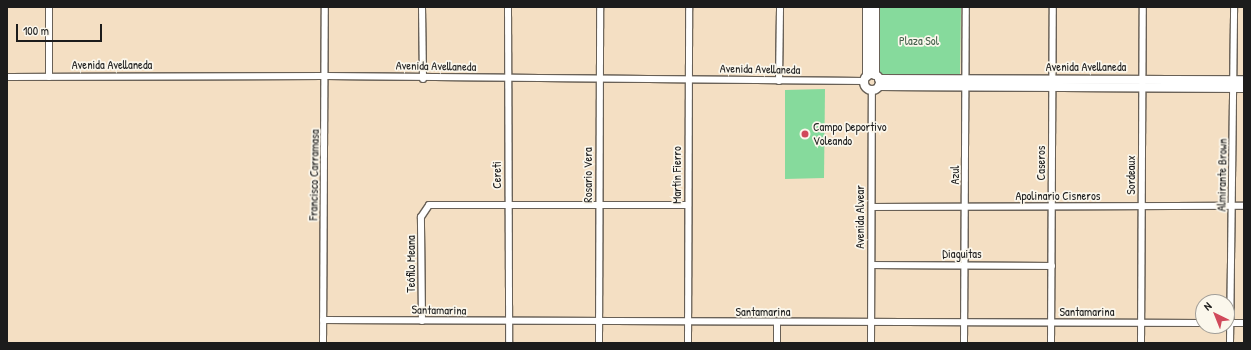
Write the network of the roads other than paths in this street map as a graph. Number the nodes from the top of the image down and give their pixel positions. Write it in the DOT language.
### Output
graph roads {
  1 [pos="49,7"];
  2 [pos="325,7"];
  3 [pos="422,7"];
  4 [pos="508,7"];
  5 [pos="600,7"];
  6 [pos="689,7"];
  7 [pos="780,7"];
  8 [pos="867,7"];
  9 [pos="875,7"];
  10 [pos="966,7"];
  11 [pos="1053,7"];
  12 [pos="1143,7"];
  13 [pos="1234,7"];
  14 [pos="326,76"];
  15 [pos="7,77"];
  16 [pos="49,77"];
  17 [pos="423,78"];
  18 [pos="508,79"];
  19 [pos="600,79"];
  20 [pos="688,80"];
  21 [pos="1244,80"];
  22 [pos="779,81"];
  23 [pos="873,81"];
  24 [pos="966,83"];
  25 [pos="1052,83"];
  26 [pos="1142,83"];
  27 [pos="1234,84"];
  28 [pos="1244,88"];
  29 [pos="508,204"];
  30 [pos="599,205"];
  31 [pos="688,205"];
  32 [pos="1232,206"];
  33 [pos="1244,206"];
  34 [pos="872,207"];
  35 [pos="966,207"];
  36 [pos="1052,208"];
  37 [pos="1142,208"];
  38 [pos="872,265"];
  39 [pos="965,265"];
  40 [pos="1052,266"];
  41 [pos="1229,294"];
  42 [pos="323,320"];
  43 [pos="422,321"];
  44 [pos="509,322"];
  45 [pos="598,322"];
  46 [pos="688,322"];
  47 [pos="777,323"];
  48 [pos="871,323"];
  49 [pos="964,323"];
  50 [pos="1052,323"];
  51 [pos="1142,323"];
  52 [pos="1195,323"];
  53 [pos="323,343"];
  54 [pos="509,343"];
  55 [pos="598,343"];
  56 [pos="688,343"];
  57 [pos="777,343"];
  58 [pos="871,343"];
  59 [pos="964,343"];
  60 [pos="1051,343"];
  61 [pos="1141,343"];
  1 -- 16 [label="street"];
  2 -- 14 [label="street, Francisco Carramasa"];
  3 -- 17 [label="street"];
  4 -- 18 [label="street, Cereti"];
  5 -- 19 [label="street, Rosario Vera"];
  6 -- 20 [label="street, Martín Fierro"];
  7 -- 22 [label="street"];
  8 -- 23 [label="main road, Avenida Alvear"];
  9 -- 23 [label="main road, Avenida Alvear"];
  10 -- 24 [label="street, Azul"];
  11 -- 25 [label="street, Caseros"];
  12 -- 26 [label="street, Sordeaux"];
  13 -- 27 [label="street, Almirante Brown"];
  14 -- 16 [label="street, Avenida Avellaneda"];
  14 -- 17 [label="street, Avenida Avellaneda"];
  14 -- 42 [label="street, Francisco Carramasa"];
  15 -- 16 [label="street, Avenida Avellaneda"];
  17 -- 18 [label="street, Avenida Avellaneda"];
  18 -- 19 [label="street, Avenida Avellaneda"];
  18 -- 29 [label="street, Cereti"];
  19 -- 20 [label="street, Avenida Avellaneda"];
  19 -- 30 [label="street, Rosario Vera"];
  20 -- 22 [label="street, Avenida Avellaneda"];
  20 -- 31 [label="street, Martín Fierro"];
  21 -- 27 [label="main road, Avenida Avellaneda"];
  22 -- 23 [label="street, Avenida Avellaneda"];
  23 -- 24 [label="main road, Avenida Avellaneda"];
  23 -- 34 [label="street, Avenida Alvear"];
  24 -- 25 [label="main road, Avenida Avellaneda"];
  24 -- 35 [label="street, Azul"];
  25 -- 26 [label="main road, Avenida Avellaneda"];
  25 -- 36 [label="street, Caseros"];
  26 -- 27 [label="main road, Avenida Avellaneda"];
  26 -- 37 [label="street, Sordeaux"];
  27 -- 28 [label="main road, Avenida Avellaneda"];
  27 -- 32 [label="street, Almirante Brown"];
  29 -- 30 [label="street"];
  29 -- 43 [label="street, Teófilo Meana"];
  29 -- 44 [label="street, Cereti"];
  30 -- 31 [label="street"];
  30 -- 45 [label="street, Rosario Vera"];
  31 -- 46 [label="street, Martín Fierro"];
  32 -- 33 [label="street, Apolinario Cisneros"];
  32 -- 37 [label="street, Apolinario Cisneros"];
  32 -- 41 [label="street, Almirante Brown"];
  34 -- 35 [label="street, Apolinario Cisneros"];
  34 -- 38 [label="street, Avenida Alvear"];
  35 -- 36 [label="street, Apolinario Cisneros"];
  35 -- 39 [label="street, Azul"];
  36 -- 37 [label="street, Apolinario Cisneros"];
  36 -- 40 [label="street, Caseros"];
  37 -- 51 [label="street, Sordeaux"];
  38 -- 39 [label="street, Diaguitas"];
  38 -- 48 [label="street, Avenida Alvear"];
  39 -- 40 [label="street, Diaguitas"];
  39 -- 49 [label="street, Azul"];
  40 -- 50 [label="street, Caseros"];
  42 -- 43 [label="street, Santamarina"];
  42 -- 53 [label="street, Francisco Carramasa"];
  43 -- 44 [label="street, Santamarina"];
  44 -- 45 [label="street, Santamarina"];
  44 -- 54 [label="street, Cereti"];
  45 -- 46 [label="street, Santamarina"];
  45 -- 55 [label="street, Rosario Vera"];
  46 -- 47 [label="street, Santamarina"];
  46 -- 56 [label="street, Martín Fierro"];
  47 -- 48 [label="street, Santamarina"];
  47 -- 57 [label="street"];
  48 -- 49 [label="street, Santamarina"];
  48 -- 58 [label="street, Avenida Alvear"];
  49 -- 50 [label="street, Santamarina"];
  49 -- 59 [label="street, Azul"];
  50 -- 51 [label="street, Santamarina"];
  50 -- 60 [label="street, Caseros"];
  51 -- 52 [label="street, Santamarina"];
  51 -- 61 [label="street, Sordeaux"];
}
